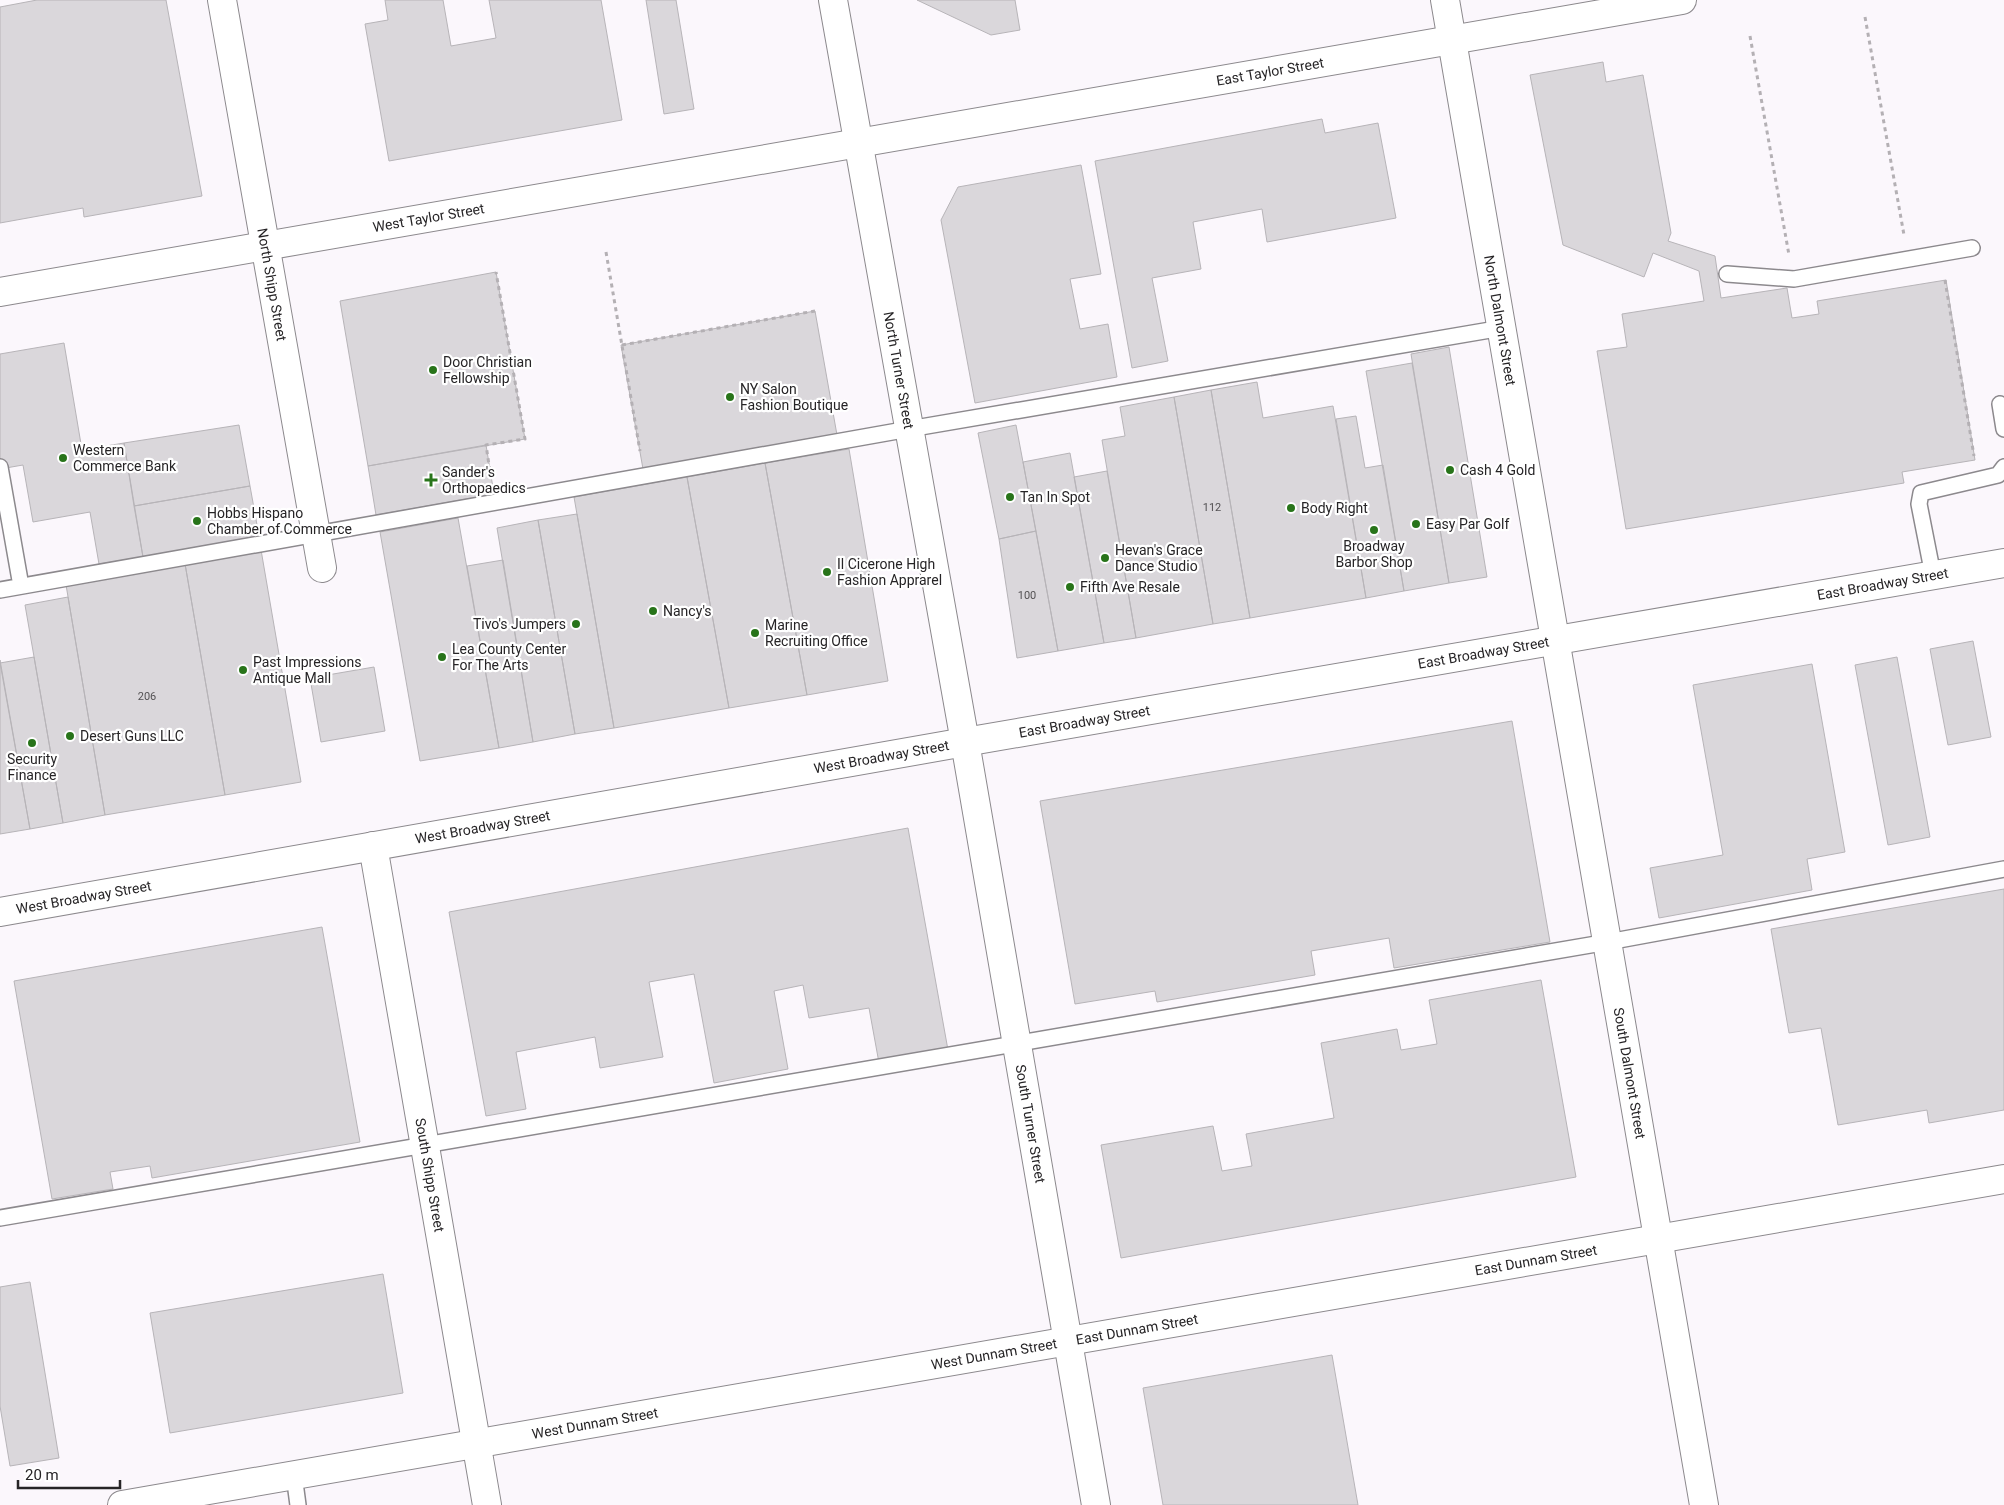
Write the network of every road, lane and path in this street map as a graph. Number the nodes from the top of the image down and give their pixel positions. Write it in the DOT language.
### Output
graph roads {
  1 [pos="222,0"];
  2 [pos="833,0"];
  3 [pos="1445,0"];
  4 [pos="1682,0"];
  5 [pos="1865,17"];
  6 [pos="1750,36"];
  7 [pos="1452,40"];
  8 [pos="859,144"];
  9 [pos="266,246"];
  10 [pos="1972,248"];
  11 [pos="606,252"];
  12 [pos="1908,260"];
  13 [pos="496,272"];
  14 [pos="1727,274"];
  15 [pos="1794,279"];
  16 [pos="1938,281"];
  17 [pos="0,292"];
  18 [pos="815,310"];
  19 [pos="1502,328"];
  20 [pos="621,345"];
  21 [pos="2000,404"];
  22 [pos="2004,428"];
  23 [pos="909,429"];
  24 [pos="642,460"];
  25 [pos="1975,460"];
  26 [pos="0,467"];
  27 [pos="2004,467"];
  28 [pos="492,485"];
  29 [pos="316,535"];
  30 [pos="2004,562"];
  31 [pos="322,568"];
  32 [pos="1933,575"];
  33 [pos="21,586"];
  34 [pos="0,590"];
  35 [pos="1555,640"];
  36 [pos="964,742"];
  37 [pos="373,846"];
  38 [pos="2004,870"];
  39 [pos="0,912"];
  40 [pos="1608,942"];
  41 [pos="1016,1044"];
  42 [pos="424,1144"];
  43 [pos="2004,1179"];
  44 [pos="0,1218"];
  45 [pos="1659,1239"];
  46 [pos="1068,1342"];
  47 [pos="476,1443"];
  48 [pos="294,1475"];
  49 [pos="122,1505"];
  50 [pos="298,1505"];
  51 [pos="487,1505"];
  52 [pos="1096,1505"];
  53 [pos="1704,1505"];
  1 -- 9 [label="street, North Shipp Street"];
  2 -- 8 [label="street, North Turner Street"];
  3 -- 7 [label="street, North Dalmont Street"];
  4 -- 7 [label="street, East Taylor Street"];
  5 -- 12 [label="path"];
  6 -- 15 [label="path"];
  7 -- 8 [label="street, East Taylor Street"];
  7 -- 19 [label="street, North Dalmont Street"];
  8 -- 9 [label="street, West Taylor Street"];
  8 -- 23 [label="street, North Turner Street"];
  9 -- 17 [label="street, West Taylor Street"];
  9 -- 29 [label="street, North Shipp Street"];
  10 -- 12 [label="lane"];
  11 -- 20 [label="path"];
  12 -- 15 [label="lane"];
  13 -- 28 [label="path"];
  14 -- 15 [label="lane"];
  16 -- 25 [label="path"];
  18 -- 20 [label="path"];
  19 -- 23 [label="lane"];
  19 -- 35 [label="street, North Dalmont Street"];
  20 -- 24 [label="path"];
  21 -- 22 [label="lane"];
  23 -- 29 [label="lane"];
  23 -- 36 [label="street, North Turner Street"];
  26 -- 33 [label="lane"];
  27 -- 32 [label="lane"];
  29 -- 31 [label="street, North Shipp Street"];
  29 -- 33 [label="lane"];
  30 -- 32 [label="street, East Broadway Street"];
  32 -- 35 [label="street, East Broadway Street"];
  33 -- 34 [label="lane"];
  35 -- 36 [label="street, East Broadway Street"];
  35 -- 40 [label="street, South Dalmont Street"];
  36 -- 37 [label="street, West Broadway Street"];
  36 -- 41 [label="street, South Turner Street"];
  37 -- 39 [label="street, West Broadway Street"];
  37 -- 42 [label="street, South Shipp Street"];
  38 -- 40 [label="lane"];
  40 -- 41 [label="lane"];
  40 -- 45 [label="street, South Dalmont Street"];
  41 -- 42 [label="lane"];
  41 -- 46 [label="street, South Turner Street"];
  42 -- 44 [label="lane"];
  42 -- 47 [label="street, South Shipp Street"];
  43 -- 45 [label="street, East Dunnam Street"];
  45 -- 46 [label="street, East Dunnam Street"];
  45 -- 53 [label="street, South Dalmont Street"];
  46 -- 47 [label="street, West Dunnam Street"];
  46 -- 52 [label="street, South Turner Street"];
  47 -- 48 [label="street, West Dunnam Street"];
  47 -- 51 [label="street, South Shipp Street"];
  48 -- 49 [label="street, West Dunnam Street"];
  48 -- 50 [label="lane"];
}
